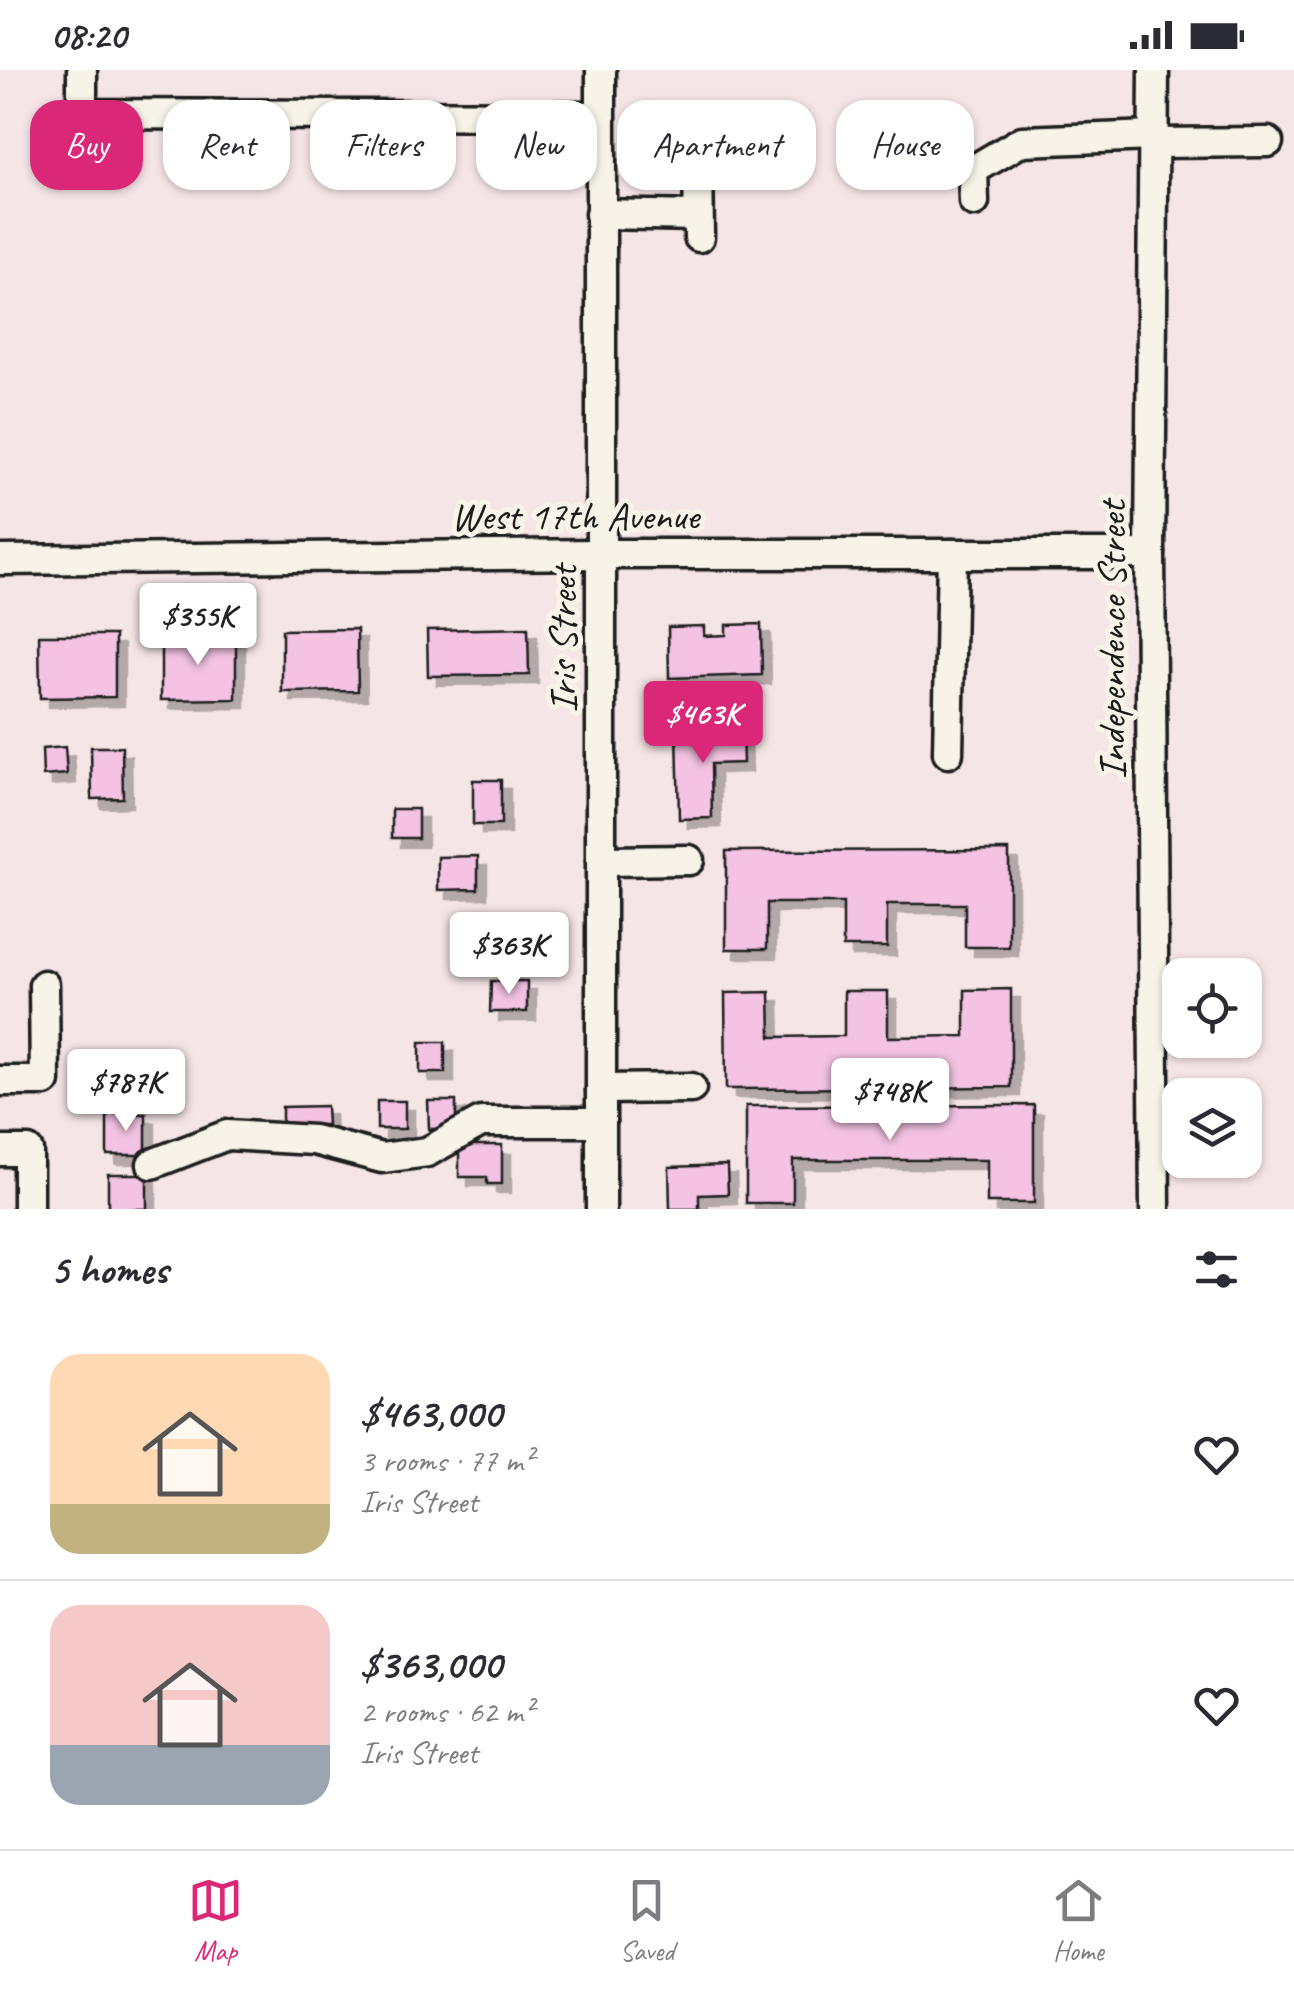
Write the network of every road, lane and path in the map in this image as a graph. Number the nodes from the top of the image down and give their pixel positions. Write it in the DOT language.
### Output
graph roads {
  1 [pos="82,70"];
  2 [pos="601,70"];
  3 [pos="1154,70"];
  4 [pos="600,116"];
  5 [pos="1153,140"];
  6 [pos="1268,142"];
  7 [pos="698,190"];
  8 [pos="974,202"];
  9 [pos="600,214"];
  10 [pos="602,554"];
  11 [pos="952,554"];
  12 [pos="1150,554"];
  13 [pos="0,560"];
  14 [pos="948,753"];
  15 [pos="689,860"];
  16 [pos="601,861"];
  17 [pos="44,986"];
  18 [pos="0,1082"];
  19 [pos="691,1088"];
  20 [pos="601,1090"];
  21 [pos="601,1122"];
  22 [pos="0,1151"];
  23 [pos="152,1164"];
  24 [pos="28,1209"];
  25 [pos="601,1209"];
  26 [pos="1155,1209"];
  1 -- 4 [label="street"];
  2 -- 4 [label="street, Iris Street"];
  3 -- 5 [label="street, Independence Street"];
  4 -- 9 [label="street, Iris Street"];
  5 -- 6 [label="street"];
  5 -- 8 [label="street"];
  5 -- 12 [label="street, Independence Street"];
  7 -- 9 [label="street"];
  9 -- 10 [label="street, Iris Street"];
  10 -- 11 [label="street, West 17th Avenue"];
  10 -- 13 [label="street, West 17th Avenue"];
  10 -- 16 [label="street, Iris Street"];
  11 -- 12 [label="street, West 17th Avenue"];
  11 -- 14 [label="street"];
  12 -- 26 [label="street, Independence Street"];
  15 -- 16 [label="street"];
  16 -- 20 [label="street, Iris Street"];
  17 -- 18 [label="street"];
  19 -- 20 [label="street"];
  20 -- 21 [label="street, Iris Street"];
  21 -- 23 [label="street"];
  21 -- 25 [label="street, Iris Street"];
  22 -- 24 [label="street"];
}
